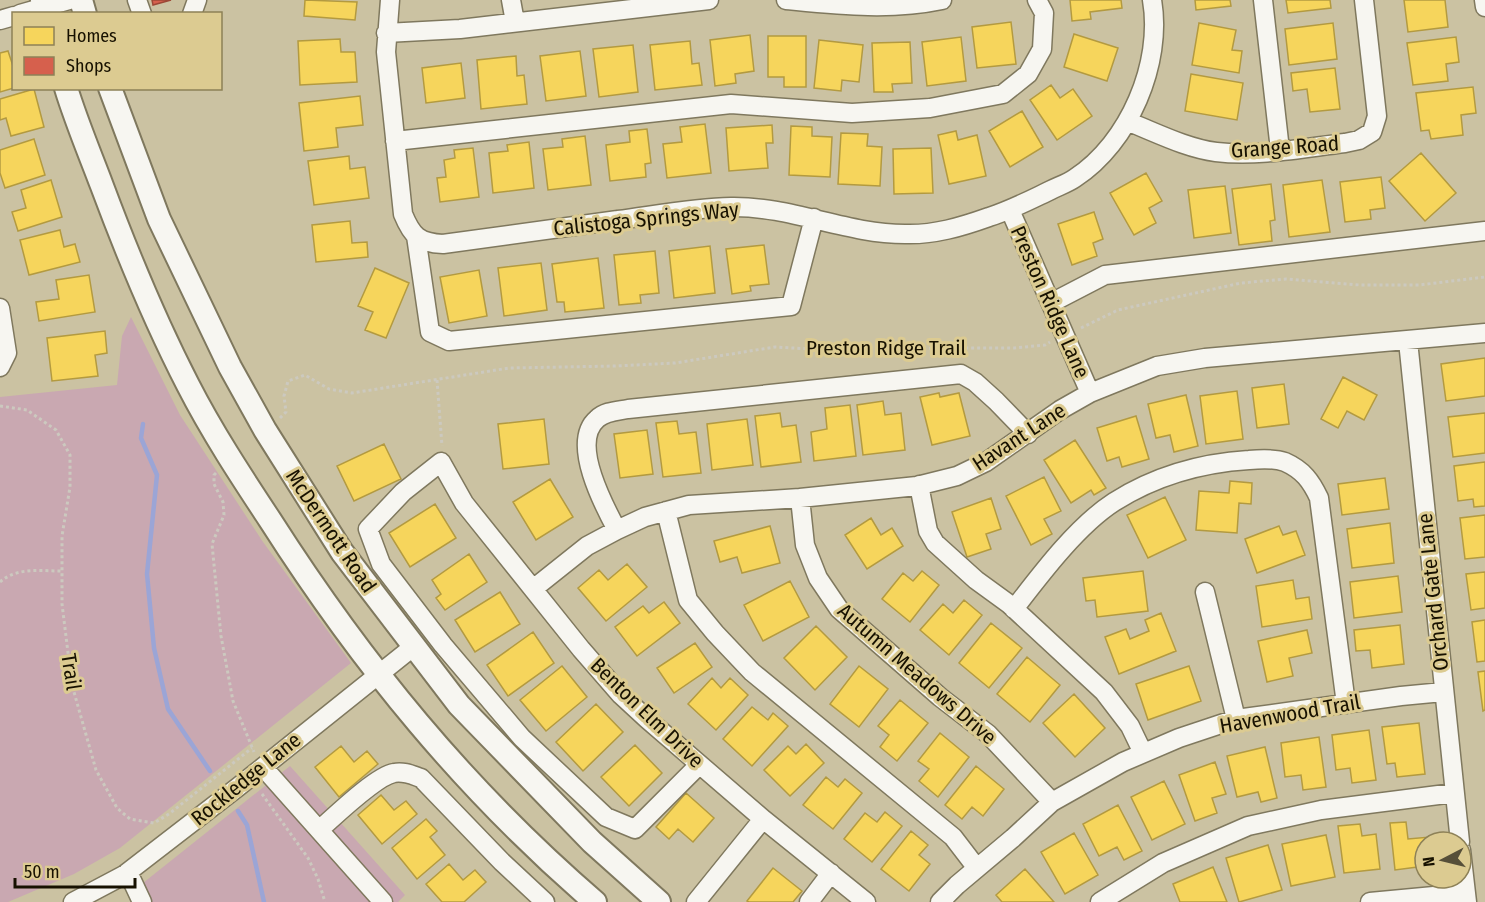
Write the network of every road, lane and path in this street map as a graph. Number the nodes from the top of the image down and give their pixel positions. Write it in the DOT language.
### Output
graph roads {
  1 [pos="69,0"];
  2 [pos="390,0"];
  3 [pos="511,0"];
  4 [pos="709,0"];
  5 [pos="786,0"];
  6 [pos="942,0"];
  7 [pos="1037,0"];
  8 [pos="1152,0"];
  9 [pos="1263,0"];
  10 [pos="1364,0"];
  11 [pos="1484,0"];
  12 [pos="642,3"];
  13 [pos="883,3"];
  14 [pos="44,7"];
  15 [pos="1485,7"];
  16 [pos="27,12"];
  17 [pos="515,22"];
  18 [pos="386,33"];
  19 [pos="67,90"];
  20 [pos="111,90"];
  21 [pos="1129,122"];
  22 [pos="395,141"];
  23 [pos="1280,150"];
  24 [pos="1010,210"];
  25 [pos="814,218"];
  26 [pos="1485,231"];
  27 [pos="416,236"];
  28 [pos="1485,277"];
  29 [pos="1051,303"];
  30 [pos="0,308"];
  31 [pos="1485,333"];
  32 [pos="1065,336"];
  33 [pos="1408,341"];
  34 [pos="0,367"];
  35 [pos="437,380"];
  36 [pos="1090,393"];
  37 [pos="0,406"];
  38 [pos="280,417"];
  39 [pos="1028,434"];
  40 [pos="441,462"];
  41 [pos="219,470"];
  42 [pos="919,485"];
  43 [pos="800,498"];
  44 [pos="666,511"];
  45 [pos="617,530"];
  46 [pos="62,571"];
  47 [pos="0,582"];
  48 [pos="533,589"];
  49 [pos="1205,592"];
  50 [pos="1014,609"];
  51 [pos="413,647"];
  52 [pos="378,675"];
  53 [pos="1443,692"];
  54 [pos="1346,704"];
  55 [pos="1236,719"];
  56 [pos="1143,753"];
  57 [pos="699,765"];
  58 [pos="263,767"];
  59 [pos="254,786"];
  60 [pos="1454,793"];
  61 [pos="1052,802"];
  62 [pos="763,819"];
  63 [pos="319,830"];
  64 [pos="1459,830"];
  65 [pos="976,867"];
  66 [pos="128,872"];
  67 [pos="831,873"];
  68 [pos="1466,897"];
  69 [pos="73,902"];
  70 [pos="142,902"];
  71 [pos="325,902"];
  72 [pos="383,902"];
  73 [pos="545,902"];
  74 [pos="595,902"];
  75 [pos="659,902"];
  76 [pos="696,902"];
  77 [pos="809,902"];
  78 [pos="866,902"];
  79 [pos="940,902"];
  80 [pos="1100,902"];
  81 [pos="1370,902"];
  1 -- 14 [label="street"];
  2 -- 18 [label="street"];
  3 -- 17 [label="street"];
  4 -- 12 [label="street"];
  5 -- 13 [label="street"];
  6 -- 13 [label="street"];
  7 -- 22 [label="street"];
  8 -- 21 [label="street, Calistoga Springs Way"];
  9 -- 23 [label="street"];
  10 -- 23 [label="street, Grange Road"];
  11 -- 15 [label="street"];
  12 -- 17 [label="street"];
  14 -- 16 [label="street"];
  17 -- 18 [label="street"];
  18 -- 22 [label="street"];
  19 -- 52 [label="main road"];
  20 -- 51 [label="main road, McDermott Road"];
  21 -- 23 [label="street, Grange Road"];
  21 -- 24 [label="street, Calistoga Springs Way"];
  22 -- 27 [label="street"];
  24 -- 25 [label="street, Calistoga Springs Way"];
  24 -- 29 [label="street, Preston Ridge Lane"];
  25 -- 27 [label="street, Calistoga Springs Way"];
  25 -- 27 [label="street"];
  26 -- 29 [label="street"];
  28 -- 32 [label="path, Preston Ridge Trail"];
  29 -- 32 [label="street, Preston Ridge Lane"];
  30 -- 34 [label="street"];
  31 -- 33 [label="street, Havant Lane"];
  32 -- 35 [label="path, Preston Ridge Trail"];
  32 -- 36 [label="street, Preston Ridge Lane"];
  33 -- 36 [label="street, Havant Lane"];
  33 -- 53 [label="street, Orchard Gate Lane"];
  35 -- 38 [label="path, Preston Ridge Trail"];
  35 -- 40 [label="path"];
  36 -- 39 [label="street, Havant Lane"];
  37 -- 46 [label="path, Trail"];
  39 -- 42 [label="street, Havant Lane"];
  39 -- 45 [label="street"];
  40 -- 48 [label="street, Benton Elm Drive"];
  40 -- 57 [label="street"];
  41 -- 46 [label="path, Trail"];
  42 -- 43 [label="street, Havant Lane"];
  42 -- 50 [label="street"];
  43 -- 44 [label="street, Havant Lane"];
  43 -- 61 [label="street, Autumn Meadows Drive"];
  44 -- 45 [label="street, Havant Lane"];
  44 -- 65 [label="street"];
  45 -- 48 [label="street, Havant Lane"];
  46 -- 47 [label="path"];
  48 -- 57 [label="street, Benton Elm Drive"];
  49 -- 55 [label="street"];
  50 -- 54 [label="street"];
  50 -- 56 [label="street"];
  51 -- 52 [label="street, Rockledge Lane"];
  51 -- 75 [label="main road, McDermott Road"];
  52 -- 58 [label="street, Rockledge Lane"];
  52 -- 74 [label="main road"];
  53 -- 54 [label="street, Havenwood Trail"];
  53 -- 60 [label="street, Orchard Gate Lane"];
  54 -- 55 [label="street, Havenwood Trail"];
  55 -- 56 [label="street, Havenwood Trail"];
  56 -- 61 [label="street, Havenwood Trail"];
  57 -- 62 [label="street, Benton Elm Drive"];
  58 -- 59 [label="street, Rockledge Lane"];
  58 -- 63 [label="street"];
  59 -- 66 [label="street, Rockledge Lane"];
  59 -- 71 [label="path"];
  60 -- 64 [label="street, Orchard Gate Lane"];
  60 -- 80 [label="street"];
  61 -- 65 [label="street, Havenwood Trail"];
  62 -- 67 [label="street, Benton Elm Drive"];
  62 -- 76 [label="street"];
  63 -- 72 [label="street"];
  63 -- 73 [label="street"];
  65 -- 79 [label="street, Havenwood Trail"];
  66 -- 69 [label="street, Rockledge Lane"];
  66 -- 70 [label="street"];
  67 -- 77 [label="street"];
  67 -- 78 [label="street, Benton Elm Drive"];
  68 -- 81 [label="street"];
}
